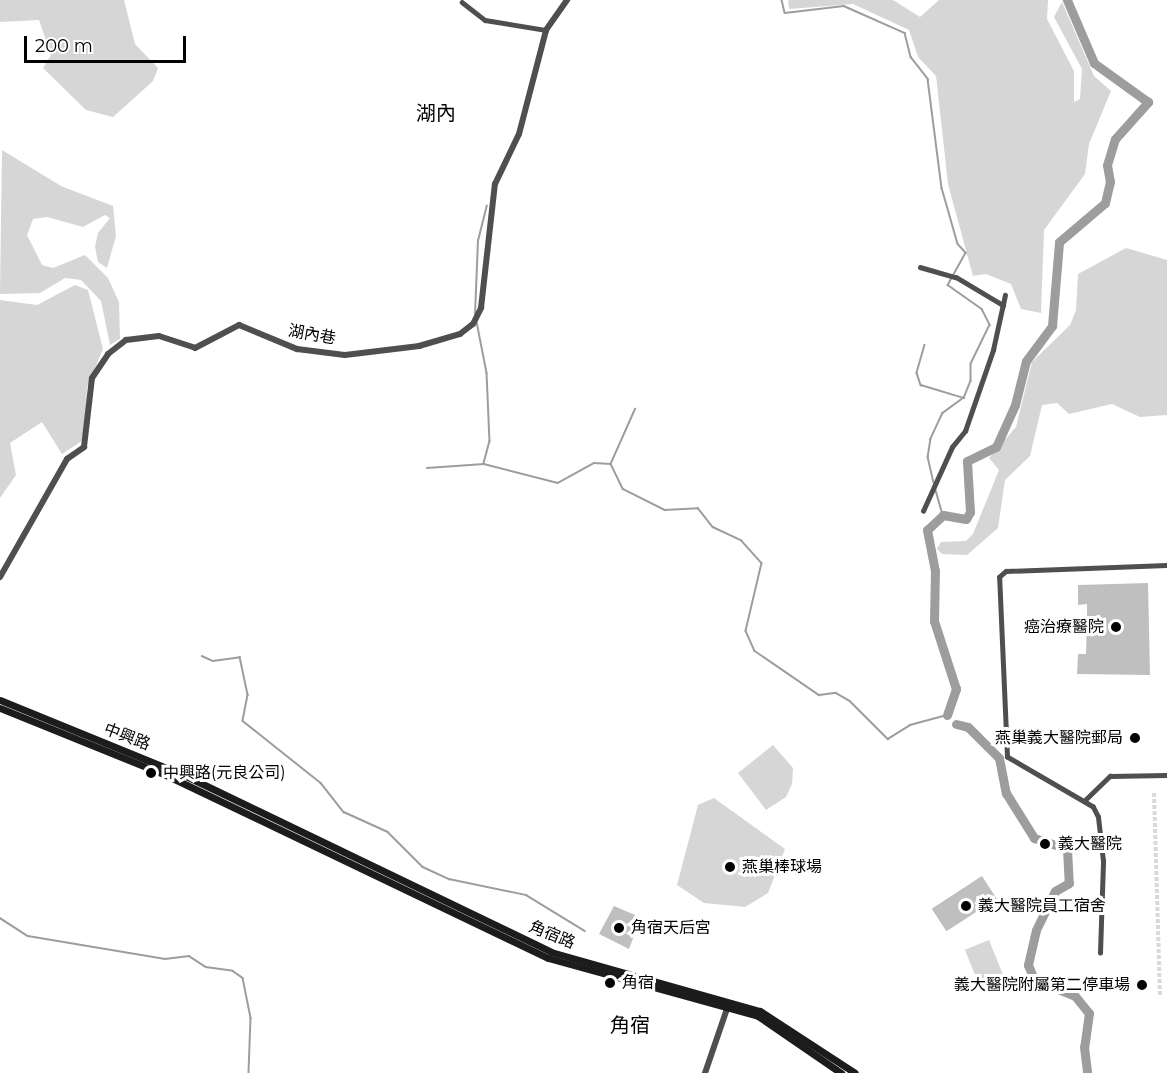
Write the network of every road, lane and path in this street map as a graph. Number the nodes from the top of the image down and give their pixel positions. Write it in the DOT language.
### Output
graph roads {
  1 [pos="567,0"];
  2 [pos="462,2"];
  3 [pos="546,30"];
  4 [pos="920,267"];
  5 [pos="1005,295"];
  6 [pos="1003,305"];
  7 [pos="923,511"];
  8 [pos="1167,565"];
  9 [pos="0,577"];
  10 [pos="0,700"];
  11 [pos="0,708"];
  12 [pos="1167,775"];
  13 [pos="1084,801"];
  14 [pos="241,806"];
  15 [pos="1100,953"];
  16 [pos="729,1003"];
  17 [pos="705,1073"];
  18 [pos="841,1073"];
  19 [pos="855,1073"];
  1 -- 3 [label="street, 湖內巷"];
  2 -- 3 [label="street"];
  3 -- 9 [label="street, 湖內巷"];
  4 -- 6 [label="street"];
  5 -- 6 [label="street"];
  6 -- 7 [label="street"];
  8 -- 13 [label="street"];
  10 -- 14 [label="main road, 中興路"];
  11 -- 14 [label="main road, 中興路"];
  12 -- 13 [label="street"];
  13 -- 15 [label="street"];
  14 -- 16 [label="main road, 角宿路"];
  16 -- 17 [label="street"];
  16 -- 18 [label="main road, 角宿路"];
  16 -- 19 [label="main road, 角宿路"];
}
